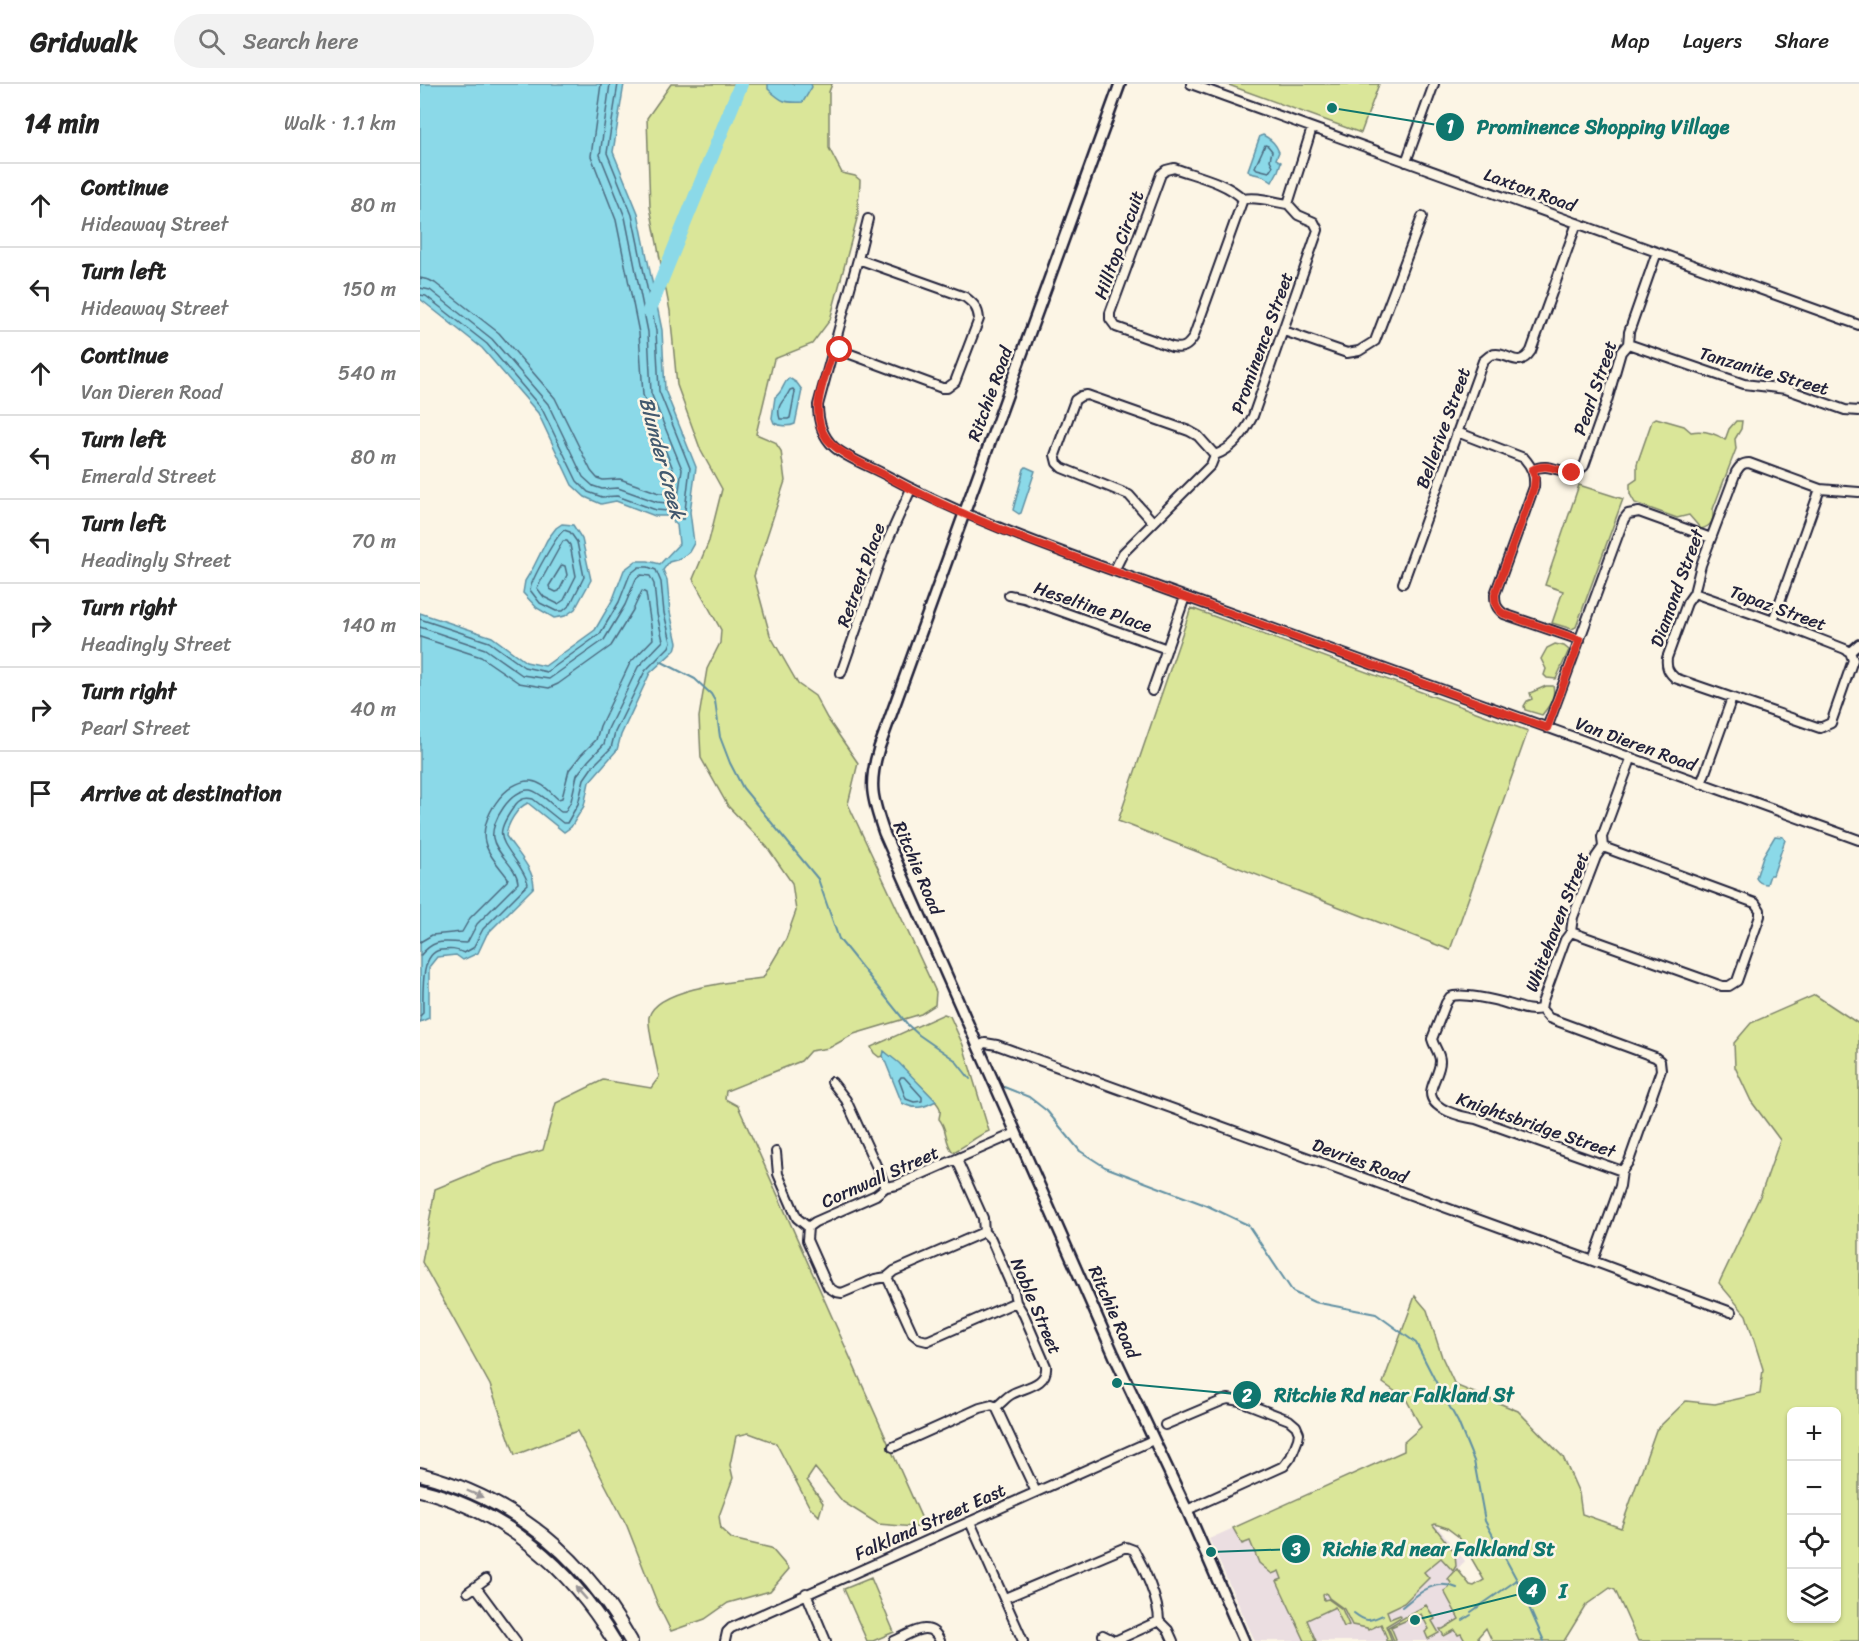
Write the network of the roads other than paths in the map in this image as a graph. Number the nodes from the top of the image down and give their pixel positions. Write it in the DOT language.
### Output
graph roads {
  1 [pos="1120,84"];
  2 [pos="1191,84"];
  3 [pos="1434,84"];
  4 [pos="1312,128"];
  5 [pos="1406,162"];
  6 [pos="1243,199"];
  7 [pos="1288,204"];
  8 [pos="1422,217"];
  9 [pos="868,219"];
  10 [pos="1577,223"];
  11 [pos="1657,252"];
  12 [pos="858,260"];
  13 [pos="1859,325"];
  14 [pos="1284,331"];
  15 [pos="1628,344"];
  16 [pos="834,348"];
  17 [pos="1859,411"];
  18 [pos="1456,432"];
  19 [pos="1215,455"];
  20 [pos="1532,470"];
  21 [pos="911,489"];
  22 [pos="1820,489"];
  23 [pos="1859,492"];
  24 [pos="964,514"];
  25 [pos="1153,522"];
  26 [pos="1711,538"];
  27 [pos="1114,571"];
  28 [pos="1403,583"];
  29 [pos="1694,593"];
  30 [pos="1009,595"];
  31 [pos="1185,597"];
  32 [pos="1773,621"];
  33 [pos="1580,640"];
  34 [pos="1859,644"];
  35 [pos="1167,649"];
  36 [pos="1850,652"];
  37 [pos="841,673"];
  38 [pos="1152,691"];
  39 [pos="1732,698"];
  40 [pos="1547,728"];
  41 [pos="1631,759"];
  42 [pos="1701,784"];
  43 [pos="1859,840"];
  44 [pos="1603,847"];
  45 [pos="1571,932"];
  46 [pos="1541,1009"];
  47 [pos="978,1046"];
  48 [pos="832,1082"];
  49 [pos="1016,1133"];
  50 [pos="776,1152"];
  51 [pos="957,1160"];
  52 [pos="1622,1171"];
  53 [pos="886,1187"];
  54 [pos="808,1227"];
  55 [pos="984,1232"];
  56 [pos="1593,1260"];
  57 [pos="887,1277"];
  58 [pos="1016,1302"];
  59 [pos="1731,1312"];
  60 [pos="996,1407"];
  61 [pos="1165,1425"];
  62 [pos="1153,1440"];
  63 [pos="893,1447"];
  64 [pos="420,1474"];
  65 [pos="420,1490"];
  66 [pos="1036,1492"];
  67 [pos="1187,1510"];
  68 [pos="970,1522"];
  69 [pos="486,1579"];
  70 [pos="806,1593"];
  71 [pos="1005,1598"];
  72 [pos="1159,1621"];
  73 [pos="1103,1635"];
  74 [pos="725,1639"];
  75 [pos="516,1641"];
  76 [pos="614,1641"];
  77 [pos="631,1641"];
  78 [pos="826,1641"];
  79 [pos="894,1641"];
  80 [pos="940,1641"];
  81 [pos="1023,1641"];
  82 [pos="1173,1641"];
  83 [pos="1244,1641"];
  1 -- 24 [label="street, Ritchie Road"];
  2 -- 4 [label="street, Laxton Road"];
  3 -- 5 [label="street"];
  4 -- 5 [label="street, Laxton Road"];
  4 -- 7 [label="street"];
  5 -- 10 [label="street, Laxton Road"];
  6 -- 6 [label="street, Hilltop Circuit"];
  6 -- 7 [label="street, Hilltop Circuit"];
  7 -- 14 [label="street, Prominence Street"];
  8 -- 14 [label="street"];
  9 -- 12 [label="street, Van Dieren Road"];
  10 -- 11 [label="street, Laxton Road"];
  10 -- 18 [label="street, Bellerive Street"];
  11 -- 13 [label="street, Laxton Road"];
  11 -- 15 [label="street, Pearl Street"];
  12 -- 16 [label="street, Van Dieren Road"];
  12 -- 16 [label="street"];
  14 -- 19 [label="street, Prominence Street"];
  15 -- 17 [label="street, Tanzanite Street"];
  15 -- 20 [label="street, Pearl Street"];
  16 -- 21 [label="street, Van Dieren Road"];
  18 -- 20 [label="street"];
  18 -- 28 [label="street, Bellerive Street"];
  19 -- 25 [label="street, Prominence Street"];
  19 -- 25 [label="street"];
  20 -- 33 [label="street"];
  21 -- 24 [label="street, Van Dieren Road"];
  21 -- 37 [label="street, Retreat Place"];
  22 -- 23 [label="street, Diamond Street"];
  22 -- 26 [label="street, Diamond Street"];
  22 -- 32 [label="street"];
  24 -- 27 [label="street, Van Dieren Road"];
  24 -- 47 [label="street, Ritchie Road"];
  25 -- 27 [label="street, Prominence Street"];
  26 -- 29 [label="street, Diamond Street"];
  26 -- 33 [label="street"];
  27 -- 31 [label="street, Van Dieren Road"];
  29 -- 32 [label="street, Topaz Street"];
  29 -- 39 [label="street, Diamond Street"];
  30 -- 35 [label="street, Heseltine Place"];
  31 -- 35 [label="street"];
  31 -- 40 [label="street, Van Dieren Road"];
  32 -- 36 [label="street, Topaz Street"];
  33 -- 40 [label="street"];
  34 -- 36 [label="street"];
  35 -- 38 [label="street"];
  36 -- 39 [label="street, Diamond Street"];
  39 -- 42 [label="street"];
  40 -- 41 [label="street, Van Dieren Road"];
  41 -- 42 [label="street, Van Dieren Road"];
  41 -- 44 [label="street, Whitehaven Street"];
  42 -- 43 [label="street, Van Dieren Road"];
  44 -- 45 [label="street, Whitehaven Street"];
  44 -- 45 [label="street"];
  45 -- 46 [label="street, Whitehaven Street"];
  46 -- 52 [label="street, Whitehaven Street"];
  46 -- 52 [label="street, Knightsbridge Street"];
  47 -- 49 [label="street, Ritchie Road"];
  47 -- 56 [label="street, Devries Road"];
  48 -- 53 [label="street"];
  49 -- 51 [label="street, Cornwall Street"];
  49 -- 62 [label="street, Ritchie Road"];
  50 -- 54 [label="street"];
  51 -- 53 [label="street, Cornwall Street"];
  51 -- 55 [label="street, Noble Street"];
  52 -- 56 [label="street, Whitehaven Street"];
  53 -- 54 [label="street, Cornwall Street"];
  54 -- 57 [label="street, Cornwall Street"];
  55 -- 57 [label="street, Cornwall Street"];
  55 -- 58 [label="street, Noble Street"];
  56 -- 59 [label="street, Devries Road"];
  57 -- 58 [label="street"];
  58 -- 60 [label="street, Noble Street"];
  60 -- 63 [label="street, Noble Street"];
  60 -- 66 [label="street"];
  61 -- 67 [label="street"];
  62 -- 66 [label="street, Falkland Street East"];
  62 -- 67 [label="street, Ritchie Road"];
  64 -- 77 [label="main road, one-way"];
  76 -- 65 [label="main road, one-way"];
  66 -- 68 [label="street, Falkland Street East"];
  67 -- 83 [label="street, Ritchie Road"];
  68 -- 70 [label="street, Falkland Street East"];
  68 -- 71 [label="street"];
  69 -- 75 [label="street"];
  70 -- 74 [label="street, Falkland Street East"];
  70 -- 78 [label="street"];
  71 -- 72 [label="street"];
  71 -- 81 [label="street"];
  72 -- 73 [label="street"];
  72 -- 82 [label="street"];
  79 -- 80 [label="street"];
}
